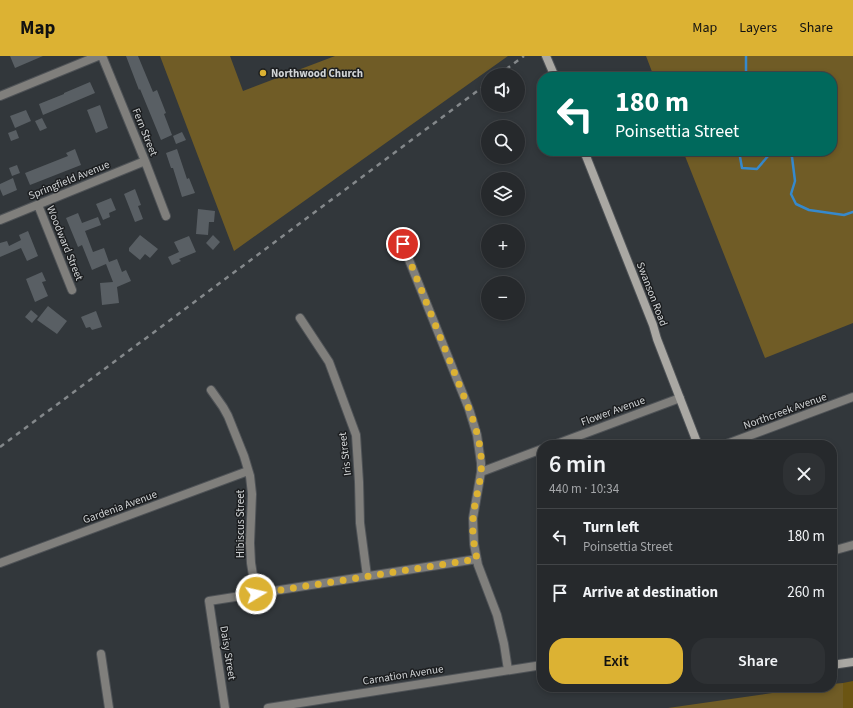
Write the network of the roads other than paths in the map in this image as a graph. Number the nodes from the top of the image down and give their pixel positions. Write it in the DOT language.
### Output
graph roads {
  1 [pos="98,56"];
  2 [pos="102,56"];
  3 [pos="546,56"];
  4 [pos="552,72"];
  5 [pos="0,96"];
  6 [pos="586,156"];
  7 [pos="145,161"];
  8 [pos="38,205"];
  9 [pos="166,216"];
  10 [pos="0,220"];
  11 [pos="403,244"];
  12 [pos="72,290"];
  13 [pos="300,318"];
  14 [pos="211,390"];
  15 [pos="853,397"];
  16 [pos="680,398"];
  17 [pos="567,440"];
  18 [pos="696,440"];
  19 [pos="737,440"];
  20 [pos="537,451"];
  21 [pos="248,471"];
  22 [pos="481,472"];
  23 [pos="853,545"];
  24 [pos="837,550"];
  25 [pos="477,559"];
  26 [pos="0,563"];
  27 [pos="367,576"];
  28 [pos="256,594"];
  29 [pos="102,654"];
  30 [pos="853,662"];
  31 [pos="837,664"];
  32 [pos="537,666"];
  33 [pos="508,670"];
  34 [pos="109,708"];
  35 [pos="225,708"];
  36 [pos="268,708"];
  1 -- 5 [label="street"];
  2 -- 7 [label="street, Fern Street"];
  3 -- 4 [label="street"];
  6 -- 16 [label="street, Swanson Road"];
  7 -- 8 [label="street, Springfield Avenue"];
  7 -- 9 [label="street, Fern Street"];
  8 -- 10 [label="street, Springfield Avenue"];
  8 -- 12 [label="street, Woodward Street"];
  11 -- 22 [label="street"];
  13 -- 27 [label="street, Iris Street"];
  14 -- 21 [label="street, Hibiscus Street"];
  15 -- 19 [label="street, Northcreek Avenue"];
  16 -- 17 [label="street, Flower Avenue"];
  16 -- 18 [label="street, Swanson Road"];
  20 -- 22 [label="street"];
  21 -- 26 [label="street, Gardenia Avenue"];
  21 -- 28 [label="street, Hibiscus Street"];
  22 -- 25 [label="street"];
  23 -- 24 [label="street"];
  25 -- 27 [label="street"];
  25 -- 33 [label="street"];
  27 -- 28 [label="street"];
  28 -- 35 [label="street, Daisy Street"];
  29 -- 34 [label="street"];
  30 -- 31 [label="street"];
  32 -- 33 [label="street, Carnation Avenue"];
  33 -- 36 [label="street, Carnation Avenue"];
}
